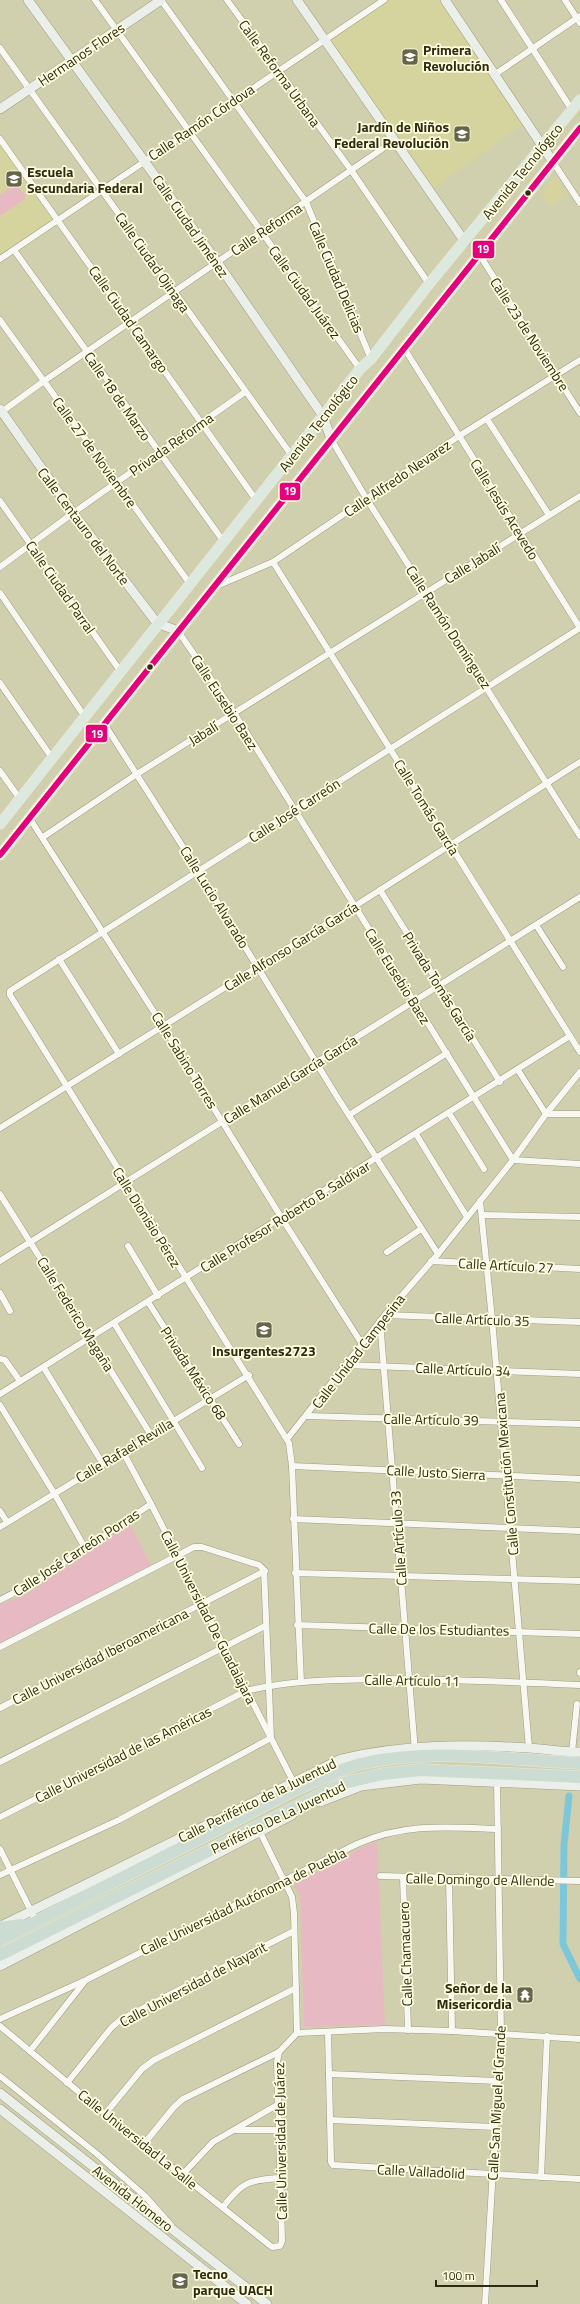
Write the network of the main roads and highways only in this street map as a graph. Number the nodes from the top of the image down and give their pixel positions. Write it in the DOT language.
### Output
graph roads {
  1 [pos="28,0"];
  2 [pos="161,0"];
  3 [pos="297,0"];
  4 [pos="444,0"];
  5 [pos="71,61"];
  6 [pos="580,100"];
  7 [pos="0,109"];
  8 [pos="580,128"];
  9 [pos="542,145"];
  10 [pos="553,162"];
  11 [pos="465,242"];
  12 [pos="1,411"];
  13 [pos="323,416"];
  14 [pos="331,439"];
  15 [pos="157,623"];
  16 [pos="178,631"];
  17 [pos="0,824"];
  18 [pos="0,855"];
  19 [pos="415,1752"];
  20 [pos="576,1752"];
  21 [pos="580,1763"];
  22 [pos="443,1770"];
  23 [pos="580,1777"];
  24 [pos="477,1780"];
  25 [pos="288,1784"];
  26 [pos="580,1786"];
  27 [pos="256,1810"];
  28 [pos="127,1892"];
  29 [pos="118,1906"];
  30 [pos="33,1919"];
  31 [pos="0,1928"];
  32 [pos="0,1940"];
  33 [pos="0,1956"];
  34 [pos="0,1966"];
  35 [pos="0,2093"];
  36 [pos="0,2109"];
  37 [pos="246,2304"];
  38 [pos="267,2304"];
  1 -- 5 [label="main road, Calle Ciudad Jiménez"];
  2 -- 5 [label="main road, Hermanos Flores"];
  3 -- 11 [label="main road"];
  4 -- 9 [label="main road"];
  5 -- 7 [label="main road, Hermanos Flores"];
  5 -- 13 [label="main road, Calle Ciudad Jiménez"];
  6 -- 9 [label="main road, Avenida Tecnológico"];
  8 -- 10 [label="main road, Avenida Tecnológico"];
  9 -- 10 [label="main road"];
  9 -- 11 [label="main road, Avenida Tecnológico"];
  10 -- 14 [label="main road, Avenida Tecnológico"];
  11 -- 13 [label="main road, Avenida Tecnológico"];
  12 -- 15 [label="main road, Calle Centauro del Norte"];
  13 -- 14 [label="main road, Calle Ramón Domínguez"];
  13 -- 15 [label="main road, Avenida Tecnológico"];
  14 -- 16 [label="main road, Avenida Tecnológico"];
  15 -- 16 [label="main road"];
  15 -- 17 [label="main road, Avenida Tecnológico"];
  16 -- 18 [label="main road, Avenida Tecnológico"];
  19 -- 20 [label="main road, Calle Periférico de la Juventud"];
  19 -- 21 [label="highway, Periférico De La Juventud"];
  19 -- 25 [label="main road, Calle Periférico de la Juventud"];
  19 -- 27 [label="highway, Periférico De La Juventud"];
  22 -- 23 [label="highway, Periférico De La Juventud"];
  22 -- 24 [label="highway"];
  22 -- 28 [label="highway, Periférico De La Juventud"];
  24 -- 26 [label="main road, Calle Periférico de la Juventud"];
  24 -- 29 [label="main road, Calle Periférico de la Juventud"];
  25 -- 27 [label="highway"];
  25 -- 30 [label="main road, Calle Periférico de la Juventud"];
  27 -- 30 [label="highway, Periférico De La Juventud"];
  28 -- 29 [label="highway"];
  28 -- 33 [label="highway, Periférico De La Juventud"];
  29 -- 34 [label="main road, Calle Periférico de la Juventud"];
  30 -- 31 [label="highway"];
  30 -- 32 [label="highway, Periférico De La Juventud"];
  35 -- 38 [label="main road, Avenida Homero"];
  36 -- 37 [label="main road, Avenida Homero"];
}
